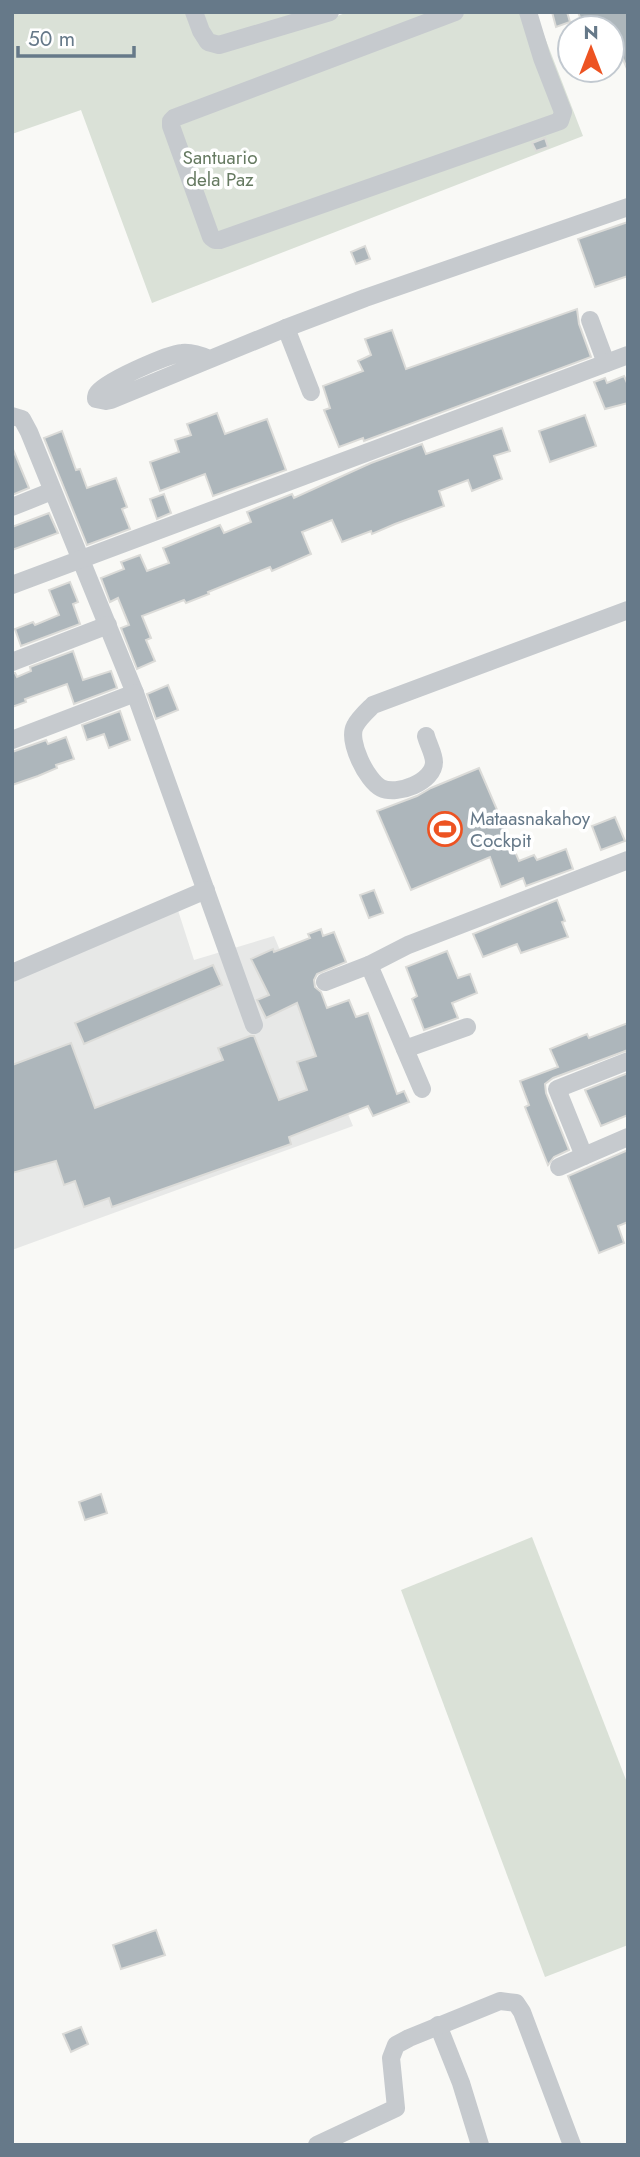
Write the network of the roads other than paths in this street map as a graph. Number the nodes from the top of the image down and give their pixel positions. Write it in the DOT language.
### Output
graph roads {
  1 [pos="194,12"];
  2 [pos="330,12"];
  3 [pos="455,12"];
  4 [pos="528,12"];
  5 [pos="306,16"];
  6 [pos="628,207"];
  7 [pos="590,320"];
  8 [pos="286,328"];
  9 [pos="628,355"];
  10 [pos="606,363"];
  11 [pos="134,381"];
  12 [pos="311,392"];
  13 [pos="12,416"];
  14 [pos="52,491"];
  15 [pos="12,507"];
  16 [pos="80,559"];
  17 [pos="12,585"];
  18 [pos="628,610"];
  19 [pos="108,625"];
  20 [pos="12,662"];
  21 [pos="135,693"];
  22 [pos="426,736"];
  23 [pos="12,740"];
  24 [pos="628,860"];
  25 [pos="206,890"];
  26 [pos="369,965"];
  27 [pos="12,973"];
  28 [pos="325,982"];
  29 [pos="254,1025"];
  30 [pos="467,1027"];
  31 [pos="405,1049"];
  32 [pos="628,1061"];
  33 [pos="422,1089"];
  34 [pos="628,1138"];
  35 [pos="584,1156"];
  36 [pos="559,1167"];
  37 [pos="438,2025"];
  38 [pos="570,2144"];
  39 [pos="317,2145"];
  40 [pos="480,2145"];
  1 -- 5 [label="street"];
  2 -- 5 [label="street"];
  3 -- 4 [label="street"];
  6 -- 8 [label="street"];
  7 -- 10 [label="street"];
  8 -- 11 [label="street"];
  8 -- 12 [label="street"];
  9 -- 10 [label="street"];
  10 -- 16 [label="street"];
  13 -- 14 [label="street"];
  14 -- 15 [label="street"];
  14 -- 16 [label="street"];
  16 -- 17 [label="street"];
  16 -- 19 [label="street"];
  18 -- 22 [label="street"];
  19 -- 20 [label="street"];
  19 -- 21 [label="street"];
  21 -- 23 [label="street"];
  21 -- 25 [label="street"];
  24 -- 26 [label="street"];
  25 -- 27 [label="street"];
  25 -- 29 [label="street"];
  26 -- 28 [label="street"];
  26 -- 31 [label="street"];
  30 -- 31 [label="street"];
  31 -- 33 [label="street"];
  32 -- 35 [label="street"];
  34 -- 35 [label="street"];
  35 -- 36 [label="street"];
  37 -- 38 [label="street"];
  37 -- 39 [label="street"];
  37 -- 40 [label="street"];
}
